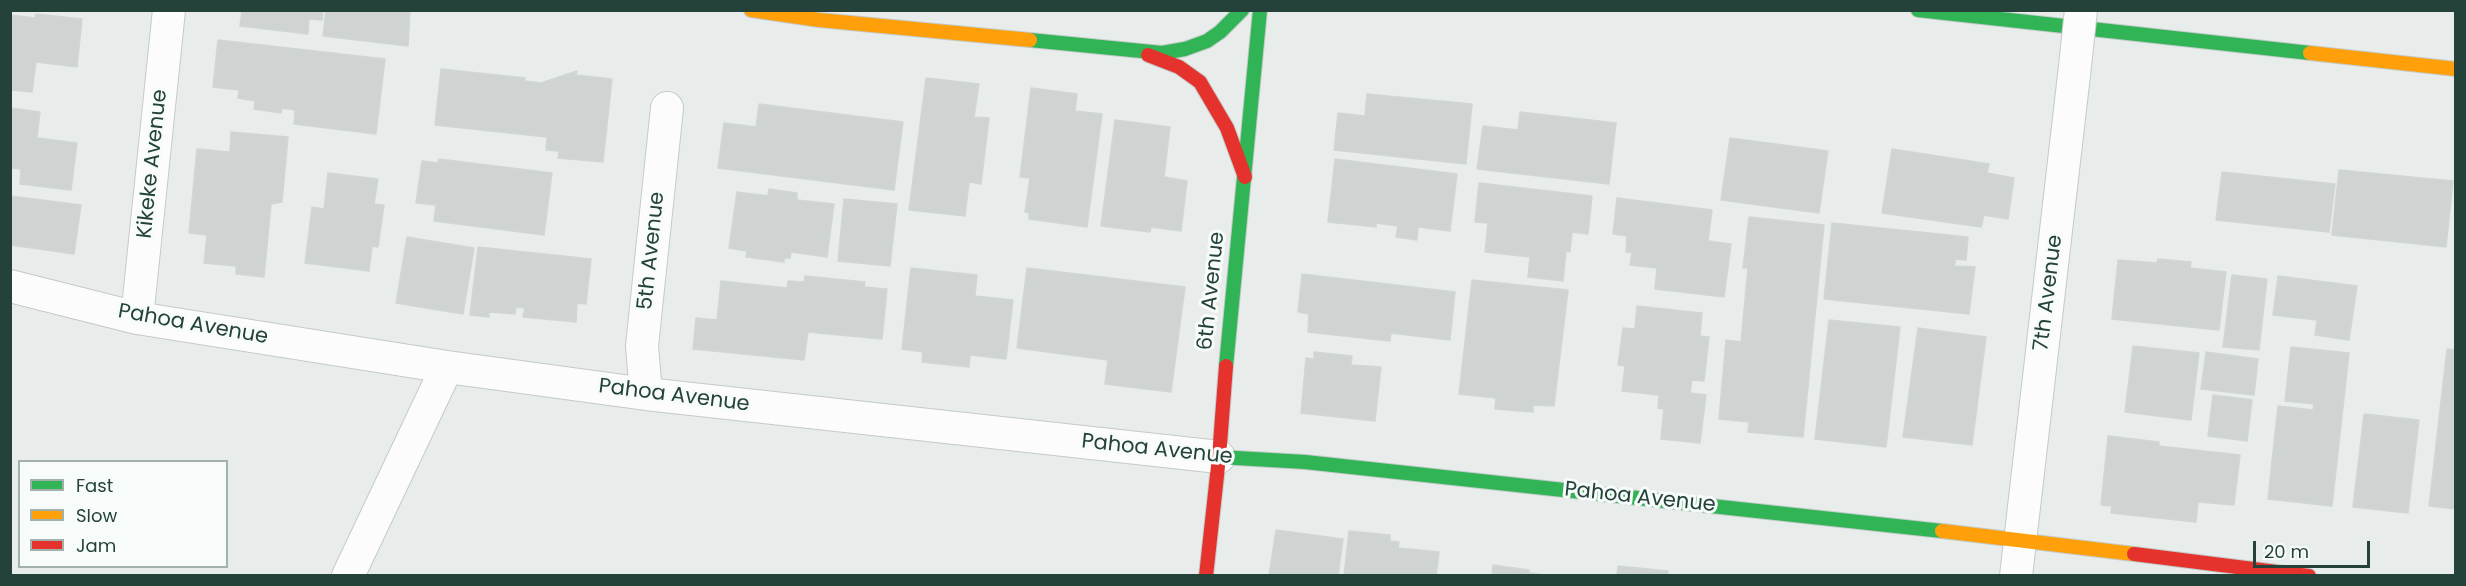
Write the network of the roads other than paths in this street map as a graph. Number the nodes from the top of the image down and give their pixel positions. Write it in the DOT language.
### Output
graph roads {
  1 [pos="169,10"];
  2 [pos="752,10"];
  3 [pos="1242,10"];
  4 [pos="1260,10"];
  5 [pos="1918,10"];
  6 [pos="2081,10"];
  7 [pos="1138,52"];
  8 [pos="2456,69"];
  9 [pos="667,108"];
  10 [pos="1245,177"];
  11 [pos="10,286"];
  12 [pos="137,318"];
  13 [pos="447,367"];
  14 [pos="646,394"];
  15 [pos="1219,457"];
  16 [pos="2020,539"];
  17 [pos="348,576"];
  18 [pos="1206,576"];
  19 [pos="2016,576"];
  20 [pos="2309,576"];
  1 -- 12 [label="street, Kikeke Avenue"];
  2 -- 7 [label="main road"];
  3 -- 7 [label="main road"];
  4 -- 10 [label="main road, 6th Avenue"];
  5 -- 8 [label="main road"];
  6 -- 16 [label="street, 7th Avenue, bridge"];
  7 -- 10 [label="main road"];
  9 -- 14 [label="street, 5th Avenue"];
  10 -- 15 [label="main road, 6th Avenue"];
  11 -- 12 [label="street, Pahoa Avenue"];
  12 -- 13 [label="street, Pahoa Avenue"];
  13 -- 14 [label="street, Pahoa Avenue"];
  13 -- 17 [label="street"];
  14 -- 15 [label="street, Pahoa Avenue"];
  15 -- 16 [label="main road, Pahoa Avenue"];
  15 -- 18 [label="main road, 6th Avenue"];
  16 -- 19 [label="street, 7th Avenue"];
  16 -- 20 [label="main road, Pahoa Avenue"];
}
